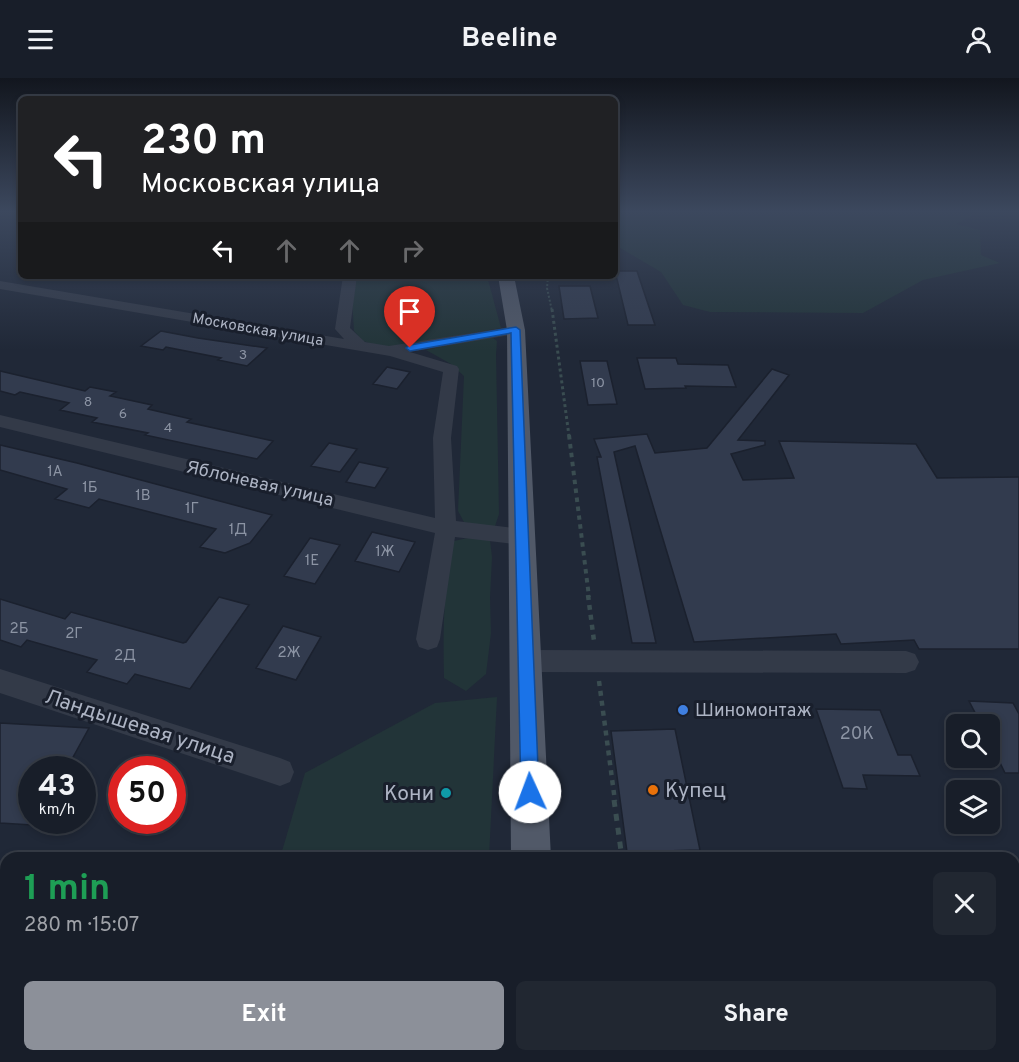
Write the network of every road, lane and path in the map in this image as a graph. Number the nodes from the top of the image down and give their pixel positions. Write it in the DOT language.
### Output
graph roads {
  1 [pos="350,279"];
  2 [pos="507,279"];
  3 [pos="548,279"];
  4 [pos="0,285"];
  5 [pos="516,330"];
  6 [pos="389,351"];
  7 [pos="0,421"];
  8 [pos="446,528"];
  9 [pos="523,537"];
  10 [pos="428,639"];
  11 [pos="526,661"];
  12 [pos="597,662"];
  13 [pos="906,662"];
  14 [pos="0,681"];
  15 [pos="280,772"];
  16 [pos="531,852"];
  17 [pos="621,852"];
  1 -- 6 [label="street"];
  2 -- 5 [label="main road"];
  3 -- 12 [label="path"];
  4 -- 6 [label="street, Московская улица"];
  5 -- 6 [label="street, Московская улица"];
  5 -- 9 [label="main road"];
  6 -- 8 [label="street"];
  7 -- 8 [label="street, Яблоневая улица"];
  8 -- 9 [label="street, Яблоневая улица"];
  8 -- 10 [label="street"];
  9 -- 11 [label="main road"];
  11 -- 12 [label="street"];
  11 -- 16 [label="main road"];
  12 -- 13 [label="street"];
  12 -- 17 [label="path"];
  14 -- 15 [label="street, Ландышевая улица"];
}
